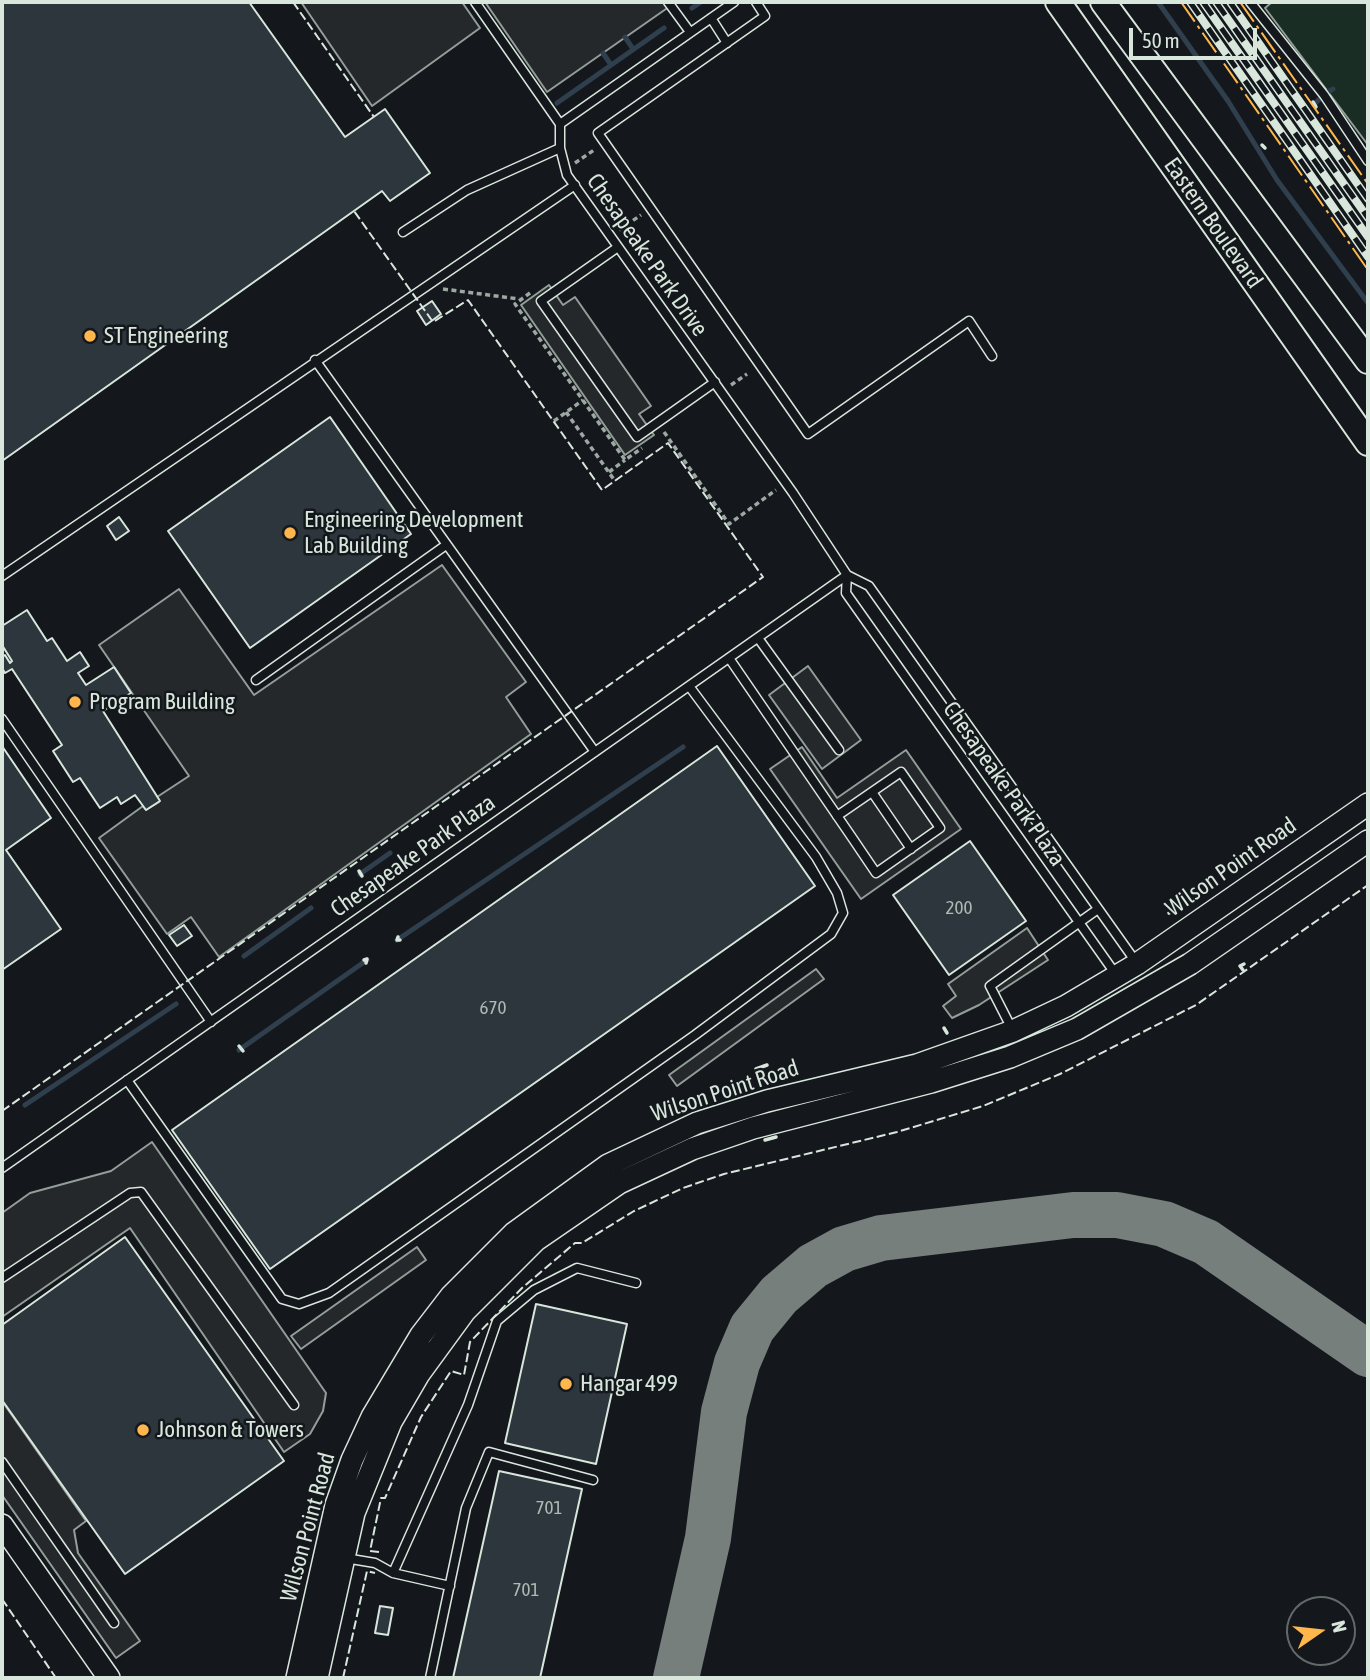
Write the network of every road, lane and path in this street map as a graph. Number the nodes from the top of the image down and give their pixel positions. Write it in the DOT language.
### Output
graph roads {
  1 [pos="475,2"];
  2 [pos="668,2"];
  3 [pos="734,2"];
  4 [pos="756,2"];
  5 [pos="1058,2"];
  6 [pos="1096,2"];
  7 [pos="1250,2"];
  8 [pos="1109,11"];
  9 [pos="710,18"];
  10 [pos="690,32"];
  11 [pos="727,43"];
  12 [pos="560,124"];
  13 [pos="560,148"];
  14 [pos="596,148"];
  15 [pos="1368,161"];
  16 [pos="566,170"];
  17 [pos="575,185"];
  18 [pos="641,215"];
  19 [pos="403,232"];
  20 [pos="611,236"];
  21 [pos="618,247"];
  22 [pos="424,286"];
  23 [pos="532,292"];
  24 [pos="521,300"];
  25 [pos="992,356"];
  26 [pos="316,360"];
  27 [pos="1368,361"];
  28 [pos="747,374"];
  29 [pos="715,382"];
  30 [pos="721,392"];
  31 [pos="583,400"];
  32 [pos="566,412"];
  33 [pos="554,421"];
  34 [pos="676,424"];
  35 [pos="664,432"];
  36 [pos="654,439"];
  37 [pos="1368,443"];
  38 [pos="645,446"];
  39 [pos="625,460"];
  40 [pos="609,472"];
  41 [pos="615,481"];
  42 [pos="786,483"];
  43 [pos="446,545"];
  44 [pos="847,575"];
  45 [pos="2,576"];
  46 [pos="758,638"];
  47 [pos="729,658"];
  48 [pos="256,680"];
  49 [pos="690,686"];
  50 [pos="2,719"];
  51 [pos="839,750"];
  52 [pos="595,752"];
  53 [pos="872,792"];
  54 [pos="1368,804"];
  55 [pos="837,816"];
  56 [pos="1368,841"];
  57 [pos="911,849"];
  58 [pos="1098,909"];
  59 [pos="1078,923"];
  60 [pos="1137,964"];
  61 [pos="1118,977"];
  62 [pos="211,1022"];
  63 [pos="1013,1031"];
  64 [pos="127,1080"];
  65 [pos="2,1168"];
  66 [pos="2,1278"];
  67 [pos="636,1283"];
  68 [pos="294,1405"];
  69 [pos="2,1462"];
  70 [pos="593,1480"];
  71 [pos="2,1525"];
  72 [pos="332,1555"];
  73 [pos="393,1573"];
  74 [pos="450,1586"];
  75 [pos="114,1623"];
  76 [pos="108,1678"];
  77 [pos="297,1678"];
  78 [pos="317,1678"];
  79 [pos="430,1678"];
  1 -- 12 [label="lane"];
  2 -- 10 [label="lane"];
  3 -- 9 [label="lane"];
  4 -- 11 [label="lane"];
  5 -- 37 [label="main road, Eastern Boulevard"];
  6 -- 8 [label="main road, Eastern Boulevard"];
  7 -- 15 [label="lane"];
  8 -- 27 [label="main road, Eastern Boulevard"];
  9 -- 10 [label="lane"];
  9 -- 11 [label="lane"];
  10 -- 12 [label="lane"];
  11 -- 25 [label="lane"];
  12 -- 13 [label="lane, Chesapeake Park Drive"];
  13 -- 16 [label="lane, Chesapeake Park Drive"];
  13 -- 19 [label="lane"];
  14 -- 16 [label="path"];
  16 -- 17 [label="lane, Chesapeake Park Drive"];
  17 -- 20 [label="lane, Chesapeake Park Drive"];
  17 -- 22 [label="lane"];
  18 -- 20 [label="path"];
  20 -- 21 [label="lane, Chesapeake Park Drive"];
  21 -- 29 [label="lane, Chesapeake Park Drive"];
  21 -- 29 [label="lane"];
  22 -- 24 [label="path"];
  22 -- 26 [label="lane"];
  23 -- 24 [label="path"];
  24 -- 31 [label="path"];
  26 -- 43 [label="lane"];
  26 -- 45 [label="lane"];
  28 -- 30 [label="path"];
  29 -- 30 [label="lane, Chesapeake Park Drive"];
  30 -- 42 [label="lane, Chesapeake Park Drive"];
  31 -- 32 [label="path"];
  31 -- 39 [label="path"];
  32 -- 33 [label="path"];
  32 -- 40 [label="path"];
  34 -- 35 [label="path"];
  35 -- 36 [label="path"];
  35 -- 42 [label="path"];
  38 -- 39 [label="path"];
  39 -- 40 [label="path"];
  40 -- 41 [label="path"];
  42 -- 44 [label="lane, Chesapeake Park Drive"];
  43 -- 48 [label="lane"];
  43 -- 52 [label="lane"];
  44 -- 46 [label="lane, Chesapeake Park Plaza"];
  44 -- 58 [label="lane, Chesapeake Park Plaza"];
  44 -- 59 [label="lane, Chesapeake Park Plaza"];
  46 -- 47 [label="lane, Chesapeake Park Plaza"];
  46 -- 51 [label="lane"];
  47 -- 49 [label="lane, Chesapeake Park Plaza"];
  47 -- 55 [label="lane"];
  49 -- 52 [label="lane, Chesapeake Park Plaza"];
  49 -- 64 [label="lane"];
  50 -- 62 [label="lane"];
  52 -- 62 [label="lane, Chesapeake Park Plaza"];
  53 -- 55 [label="lane"];
  53 -- 57 [label="lane"];
  53 -- 57 [label="lane"];
  54 -- 60 [label="street, Wilson Point Road"];
  55 -- 57 [label="lane"];
  56 -- 72 [label="street, Wilson Point Road"];
  58 -- 59 [label="lane"];
  58 -- 60 [label="lane, Chesapeake Park Plaza"];
  59 -- 61 [label="lane, Chesapeake Park Plaza"];
  59 -- 63 [label="lane"];
  60 -- 61 [label="street, Wilson Point Road"];
  61 -- 63 [label="street, Wilson Point Road"];
  62 -- 64 [label="lane, Chesapeake Park Plaza"];
  63 -- 72 [label="street, Wilson Point Road"];
  64 -- 65 [label="lane, Chesapeake Park Plaza"];
  66 -- 68 [label="lane"];
  67 -- 73 [label="lane"];
  69 -- 75 [label="lane"];
  70 -- 74 [label="lane"];
  71 -- 76 [label="street"];
  72 -- 73 [label="lane"];
  72 -- 77 [label="street, Wilson Point Road"];
  72 -- 78 [label="street, Wilson Point Road"];
  73 -- 74 [label="lane"];
  74 -- 79 [label="lane"];
}
